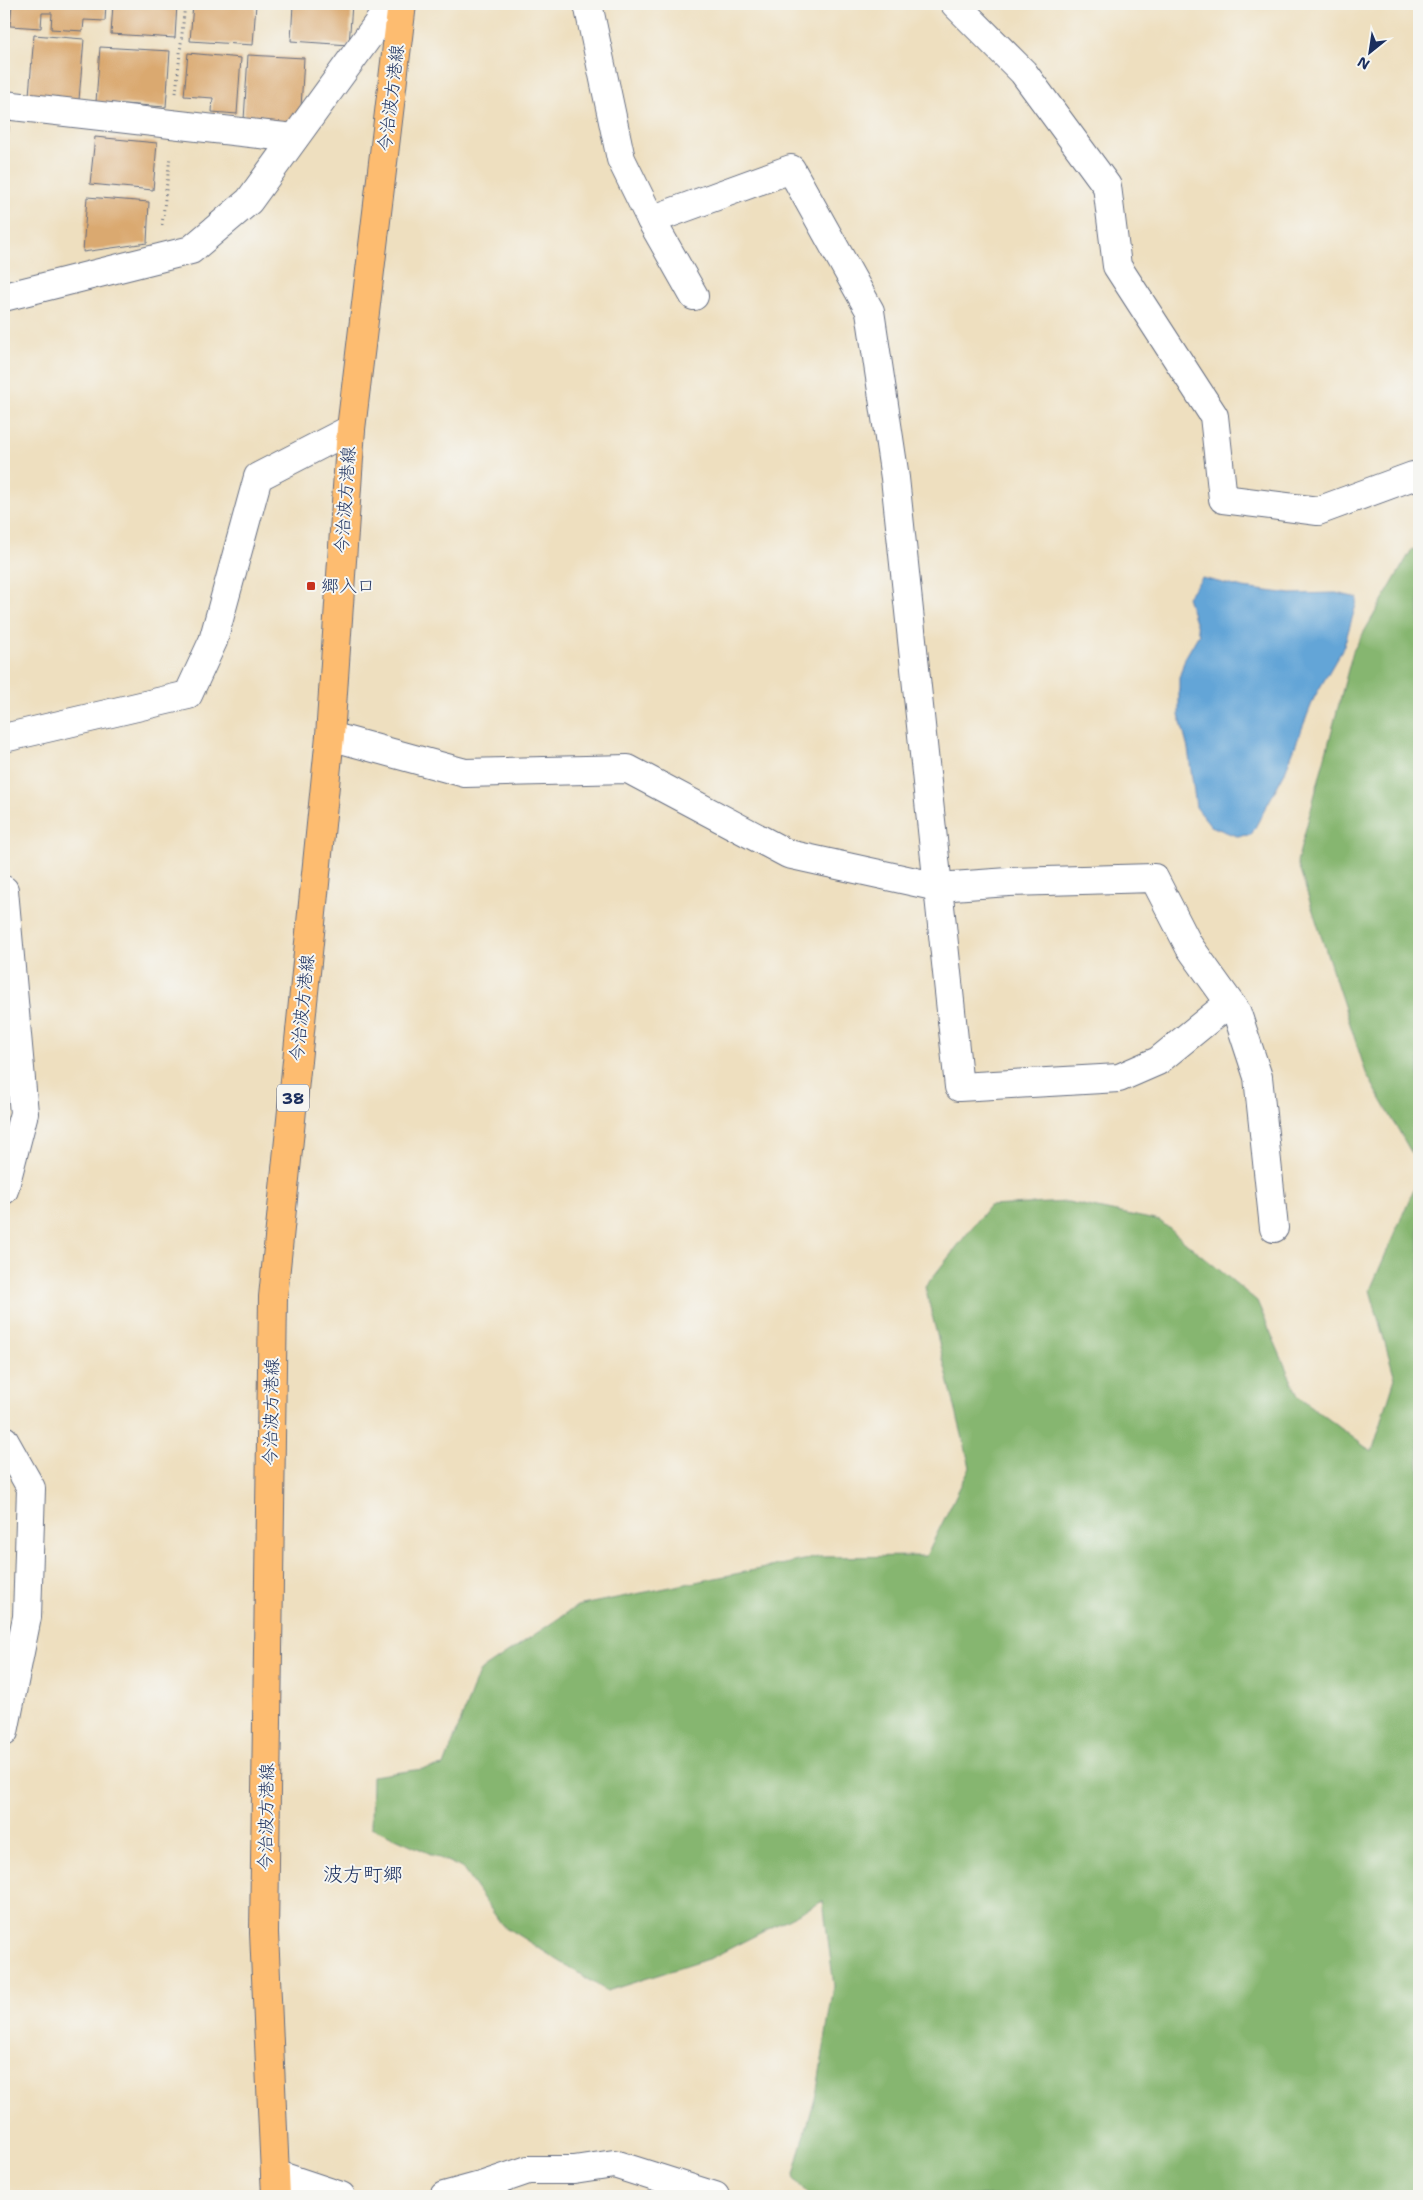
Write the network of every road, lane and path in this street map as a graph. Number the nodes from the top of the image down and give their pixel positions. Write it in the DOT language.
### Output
graph roads {
  1 [pos="392,4"];
  2 [pos="402,4"];
  3 [pos="588,4"];
  4 [pos="955,4"];
  5 [pos="4,105"];
  6 [pos="294,138"];
  7 [pos="651,220"];
  8 [pos="694,296"];
  9 [pos="4,297"];
  10 [pos="351,429"];
  11 [pos="1419,479"];
  12 [pos="330,736"];
  13 [pos="4,738"];
  14 [pos="938,887"];
  15 [pos="4,890"];
  16 [pos="1229,1003"];
  17 [pos="4,1190"];
  18 [pos="1274,1228"];
  19 [pos="4,1440"];
  20 [pos="4,1732"];
  21 [pos="276,2185"];
  22 [pos="342,2196"];
  23 [pos="444,2196"];
  24 [pos="715,2196"];
  1 -- 6 [label="street"];
  2 -- 10 [label="main road, 今治波方港線 / 38"];
  3 -- 7 [label="street"];
  4 -- 11 [label="street"];
  5 -- 6 [label="street"];
  6 -- 9 [label="street"];
  7 -- 8 [label="street"];
  7 -- 14 [label="street"];
  10 -- 12 [label="main road, 今治波方港線 / 38"];
  10 -- 13 [label="street"];
  12 -- 14 [label="street"];
  12 -- 21 [label="main road, 今治波方港線 / 38"];
  14 -- 16 [label="street"];
  14 -- 16 [label="street"];
  15 -- 17 [label="street"];
  16 -- 18 [label="street"];
  19 -- 20 [label="street"];
  21 -- 22 [label="street"];
  23 -- 24 [label="street"];
}
